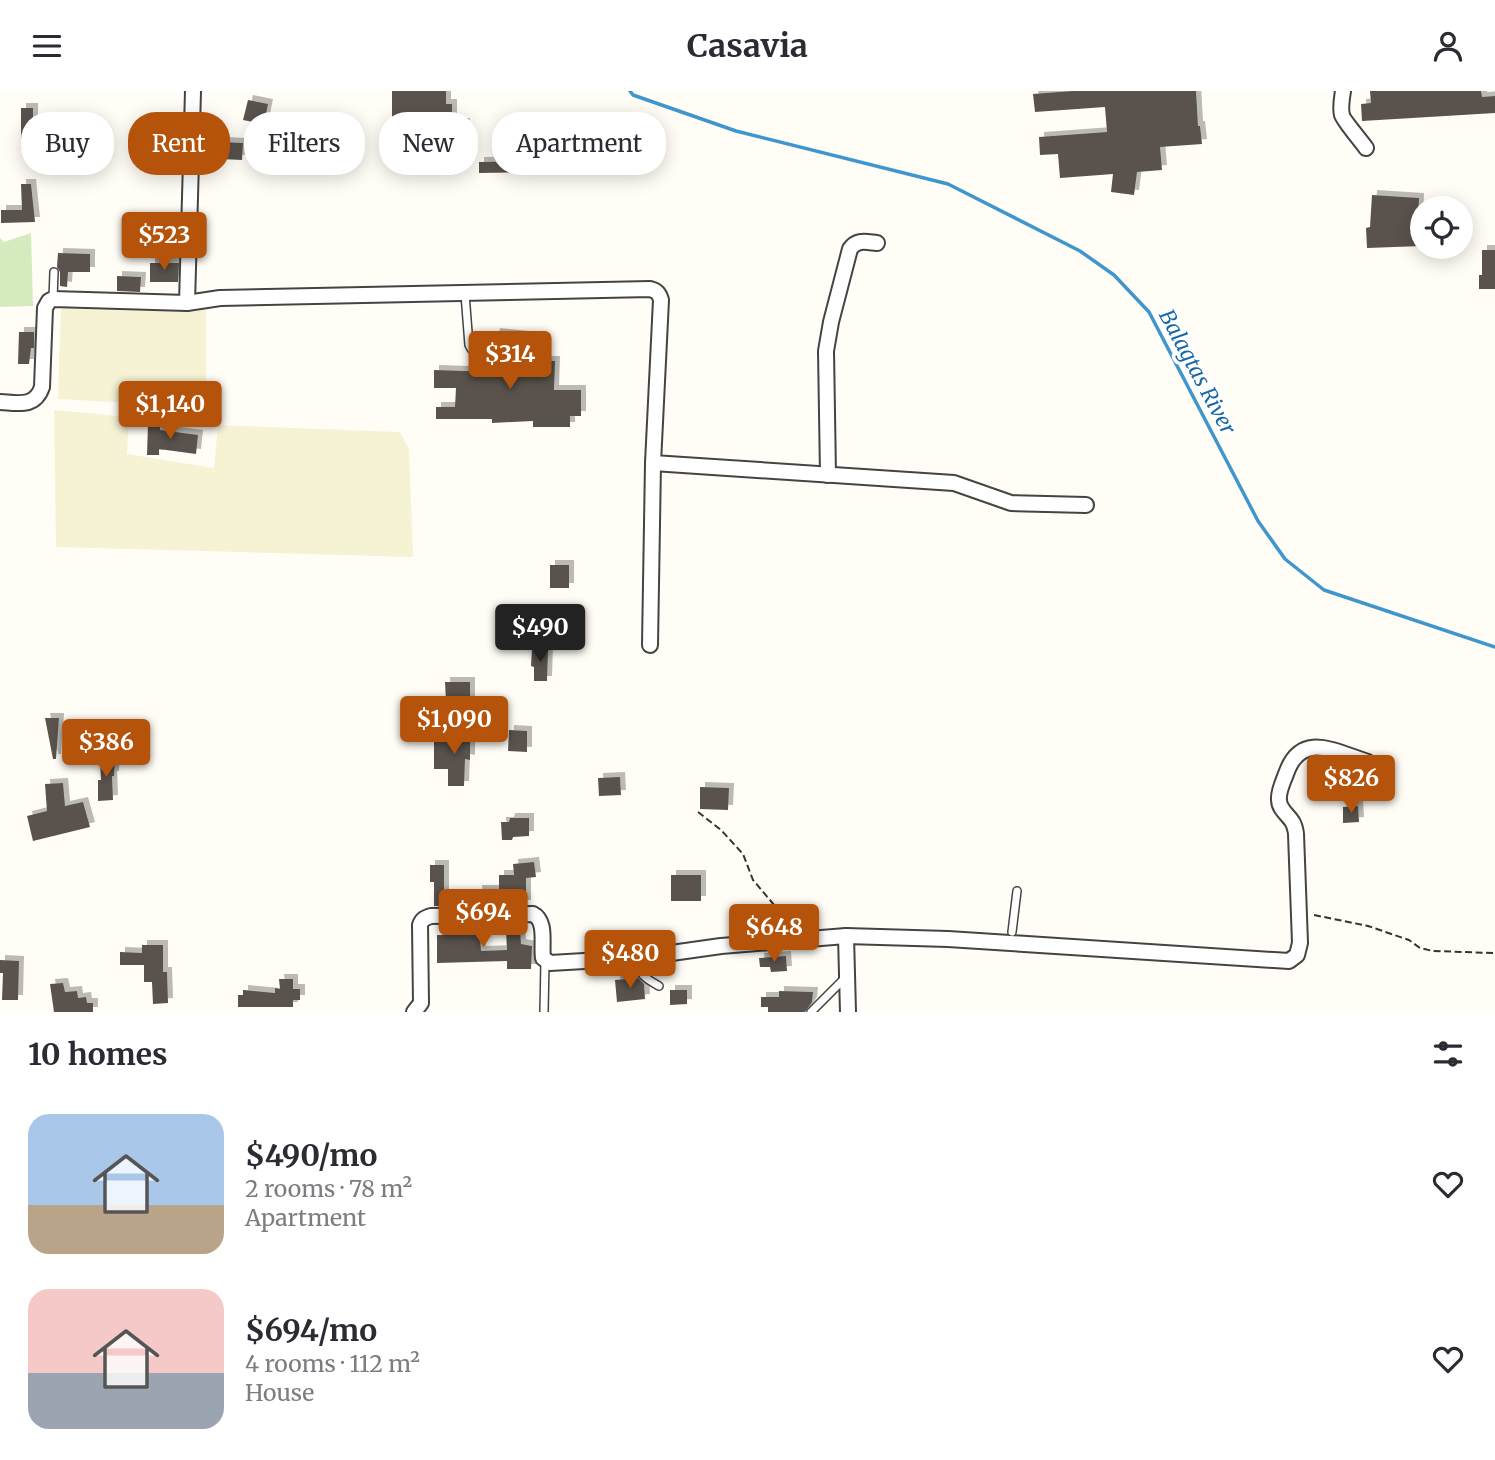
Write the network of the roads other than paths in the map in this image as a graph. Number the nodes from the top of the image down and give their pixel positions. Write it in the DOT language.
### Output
graph roads {
  1 [pos="193,91"];
  2 [pos="1343,91"];
  3 [pos="1366,148"];
  4 [pos="877,243"];
  5 [pos="54,272"];
  6 [pos="466,293"];
  7 [pos="53,299"];
  8 [pos="187,303"];
  9 [pos="505,358"];
  10 [pos="0,403"];
  11 [pos="653,463"];
  12 [pos="828,475"];
  13 [pos="1086,505"];
  14 [pos="650,645"];
  15 [pos="1368,762"];
  16 [pos="1017,891"];
  17 [pos="846,936"];
  18 [pos="1011,938"];
  19 [pos="636,958"];
  20 [pos="545,961"];
  21 [pos="847,975"];
  22 [pos="659,986"];
  23 [pos="414,1012"];
  24 [pos="544,1012"];
  25 [pos="811,1012"];
  26 [pos="848,1012"];
  1 -- 8 [label="street"];
  2 -- 3 [label="street"];
  4 -- 12 [label="street"];
  5 -- 7 [label="lane"];
  6 -- 8 [label="street"];
  6 -- 9 [label="lane"];
  6 -- 11 [label="street"];
  7 -- 8 [label="street"];
  7 -- 10 [label="street"];
  11 -- 12 [label="street"];
  11 -- 14 [label="street"];
  12 -- 13 [label="street"];
  15 -- 18 [label="street"];
  16 -- 18 [label="lane"];
  17 -- 18 [label="street"];
  17 -- 19 [label="street"];
  17 -- 21 [label="street"];
  19 -- 20 [label="street"];
  19 -- 22 [label="lane"];
  20 -- 23 [label="street"];
  20 -- 24 [label="lane"];
  21 -- 25 [label="lane"];
  21 -- 26 [label="street"];
}
